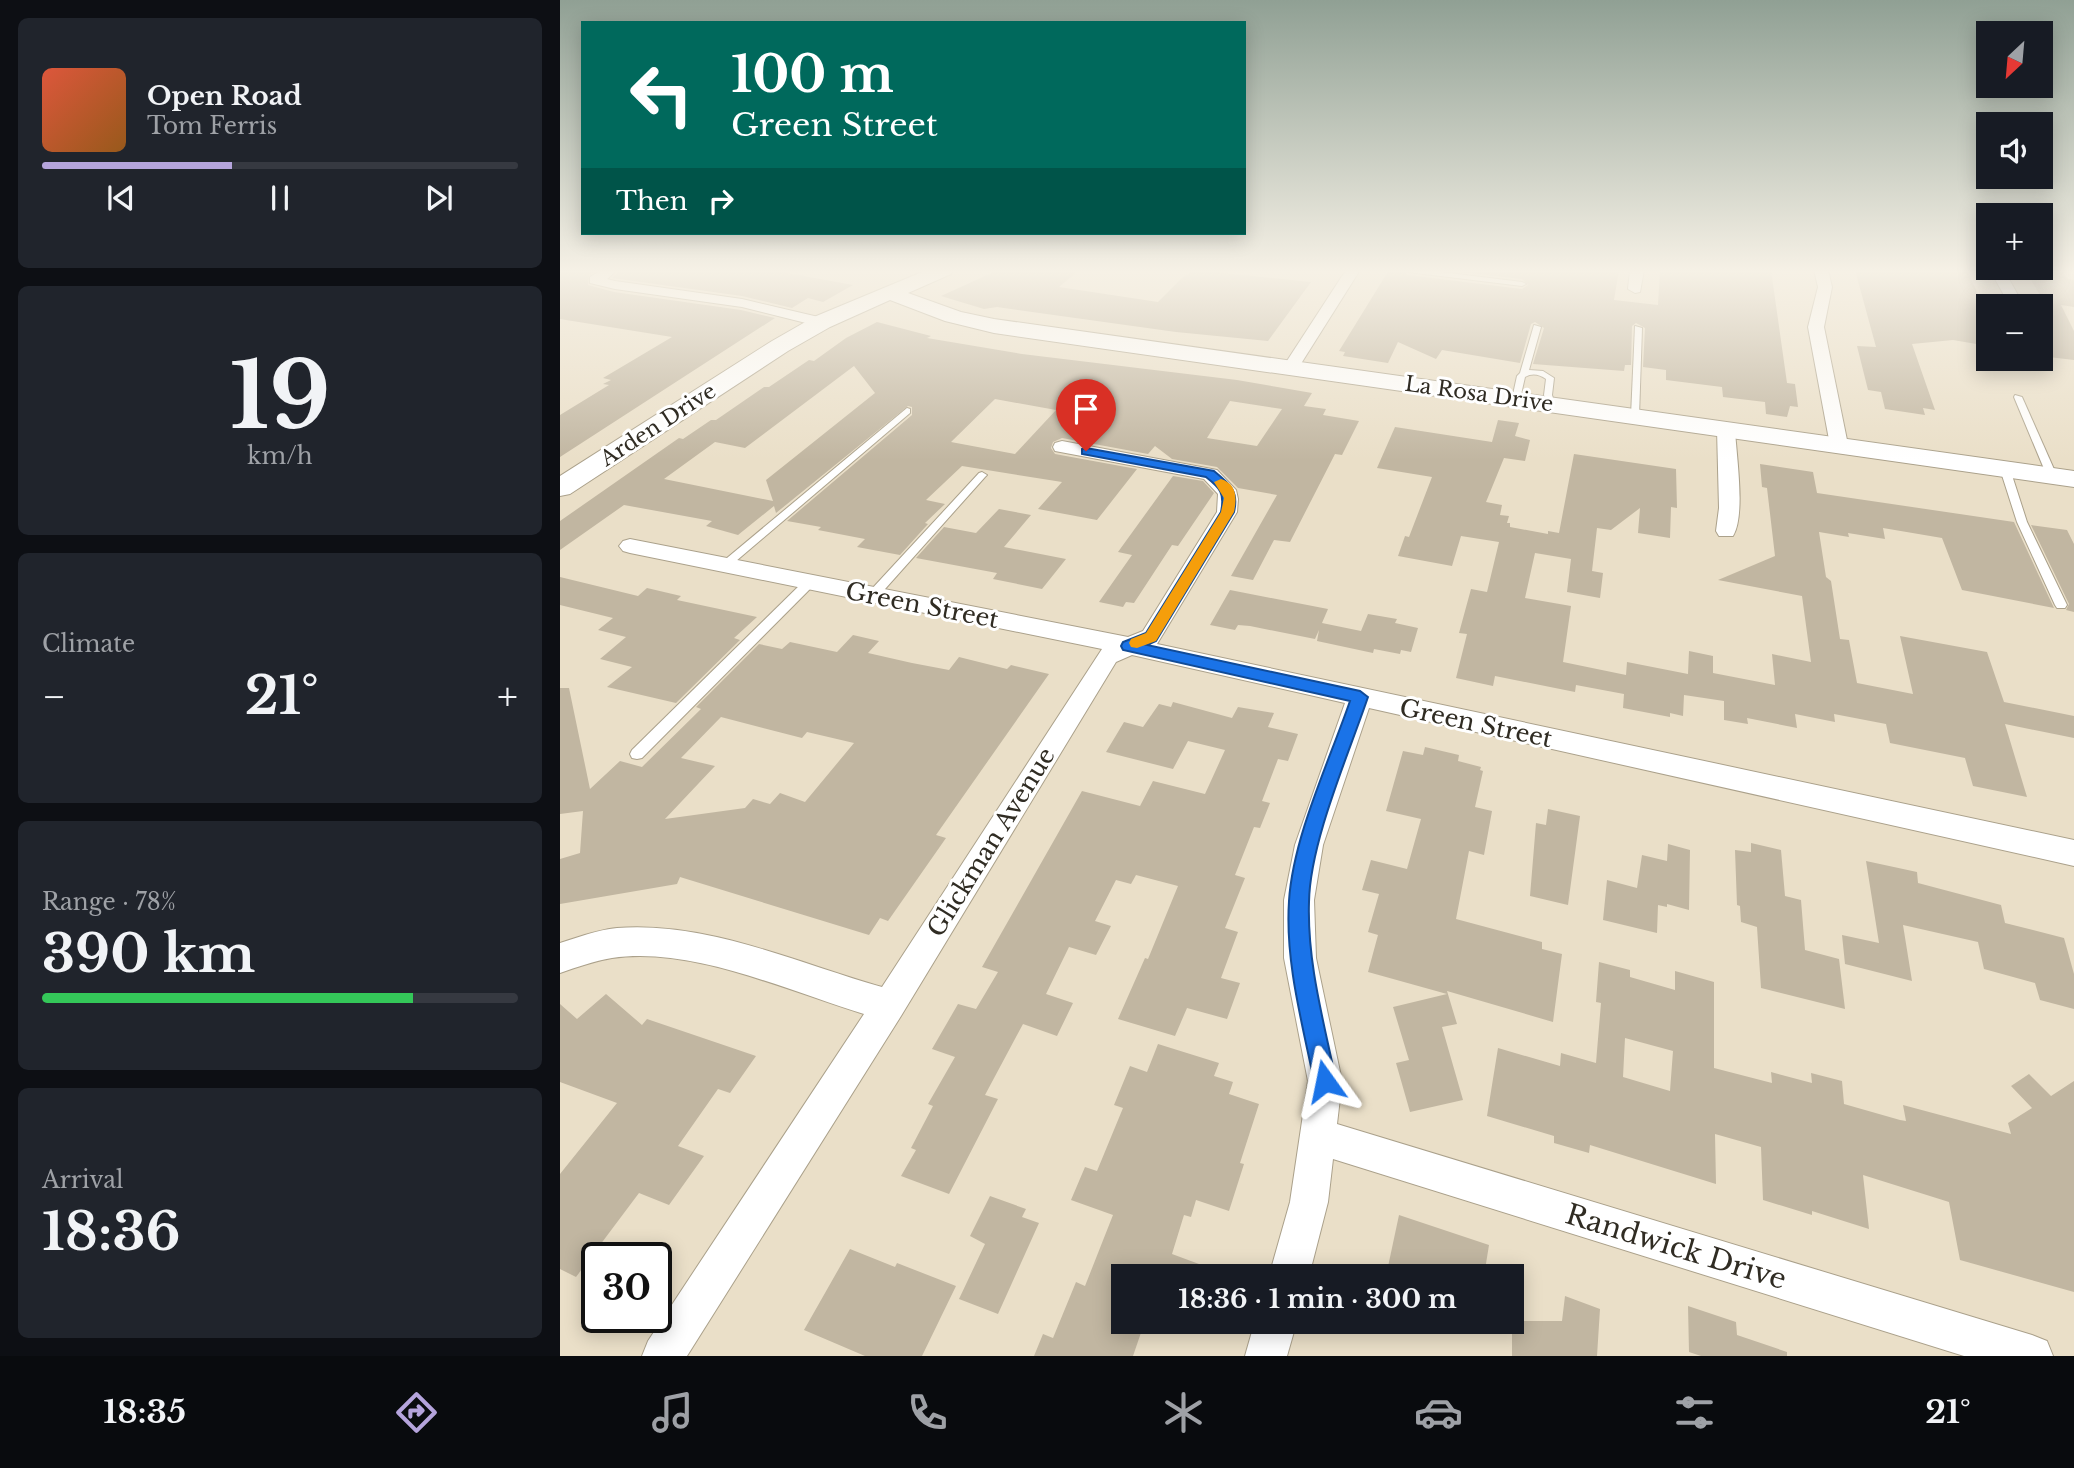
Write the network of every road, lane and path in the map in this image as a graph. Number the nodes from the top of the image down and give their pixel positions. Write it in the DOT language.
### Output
graph roads {
  1 [pos="802,333"];
  2 [pos="1054,333"];
  3 [pos="1313,333"];
  4 [pos="1535,333"];
  5 [pos="1638,333"];
  6 [pos="1817,333"];
  7 [pos="1291,367"];
  8 [pos="1524,373"];
  9 [pos="2018,397"];
  10 [pos="1516,399"];
  11 [pos="1551,404"];
  12 [pos="908,411"];
  13 [pos="1635,416"];
  14 [pos="1726,429"];
  15 [pos="1839,445"];
  16 [pos="1062,447"];
  17 [pos="2004,469"];
  18 [pos="982,475"];
  19 [pos="2063,477"];
  20 [pos="560,488"];
  21 [pos="1726,531"];
  22 [pos="630,546"];
  23 [pos="725,565"];
  24 [pos="810,582"];
  25 [pos="873,595"];
  26 [pos="2060,604"];
  27 [pos="1129,646"];
  28 [pos="1360,697"];
  29 [pos="637,754"];
  30 [pos="2074,853"];
  31 [pos="560,958"];
  32 [pos="889,1005"];
  33 [pos="1320,1137"];
  34 [pos="1292,1264"];
  35 [pos="1272,1334"];
  36 [pos="663,1356"];
  37 [pos="1266,1356"];
  38 [pos="2032,1356"];
  1 -- 20 [label="street, Arden Drive"];
  2 -- 7 [label="street, La Rosa Drive"];
  3 -- 7 [label="street"];
  4 -- 8 [label="lane"];
  5 -- 13 [label="lane"];
  6 -- 15 [label="street"];
  7 -- 10 [label="street, La Rosa Drive"];
  8 -- 10 [label="lane"];
  8 -- 11 [label="lane"];
  9 -- 19 [label="lane"];
  10 -- 11 [label="street, La Rosa Drive"];
  11 -- 13 [label="street, La Rosa Drive"];
  12 -- 23 [label="lane"];
  13 -- 14 [label="street, La Rosa Drive"];
  14 -- 15 [label="street, La Rosa Drive"];
  14 -- 21 [label="street"];
  15 -- 17 [label="street, La Rosa Drive"];
  16 -- 27 [label="street, Glickman Avenue"];
  17 -- 19 [label="street, La Rosa Drive"];
  17 -- 26 [label="lane"];
  18 -- 25 [label="lane"];
  22 -- 23 [label="street, Green Street"];
  23 -- 24 [label="street, Green Street"];
  24 -- 25 [label="street, Green Street"];
  24 -- 29 [label="lane"];
  25 -- 27 [label="street, Green Street"];
  27 -- 28 [label="street, Green Street"];
  27 -- 32 [label="street, Glickman Avenue"];
  28 -- 30 [label="street, Green Street"];
  28 -- 33 [label="street"];
  31 -- 32 [label="street"];
  32 -- 36 [label="street, Glickman Avenue"];
  33 -- 34 [label="street"];
  33 -- 38 [label="street, Randwick Drive"];
  35 -- 37 [label="street"];
}
